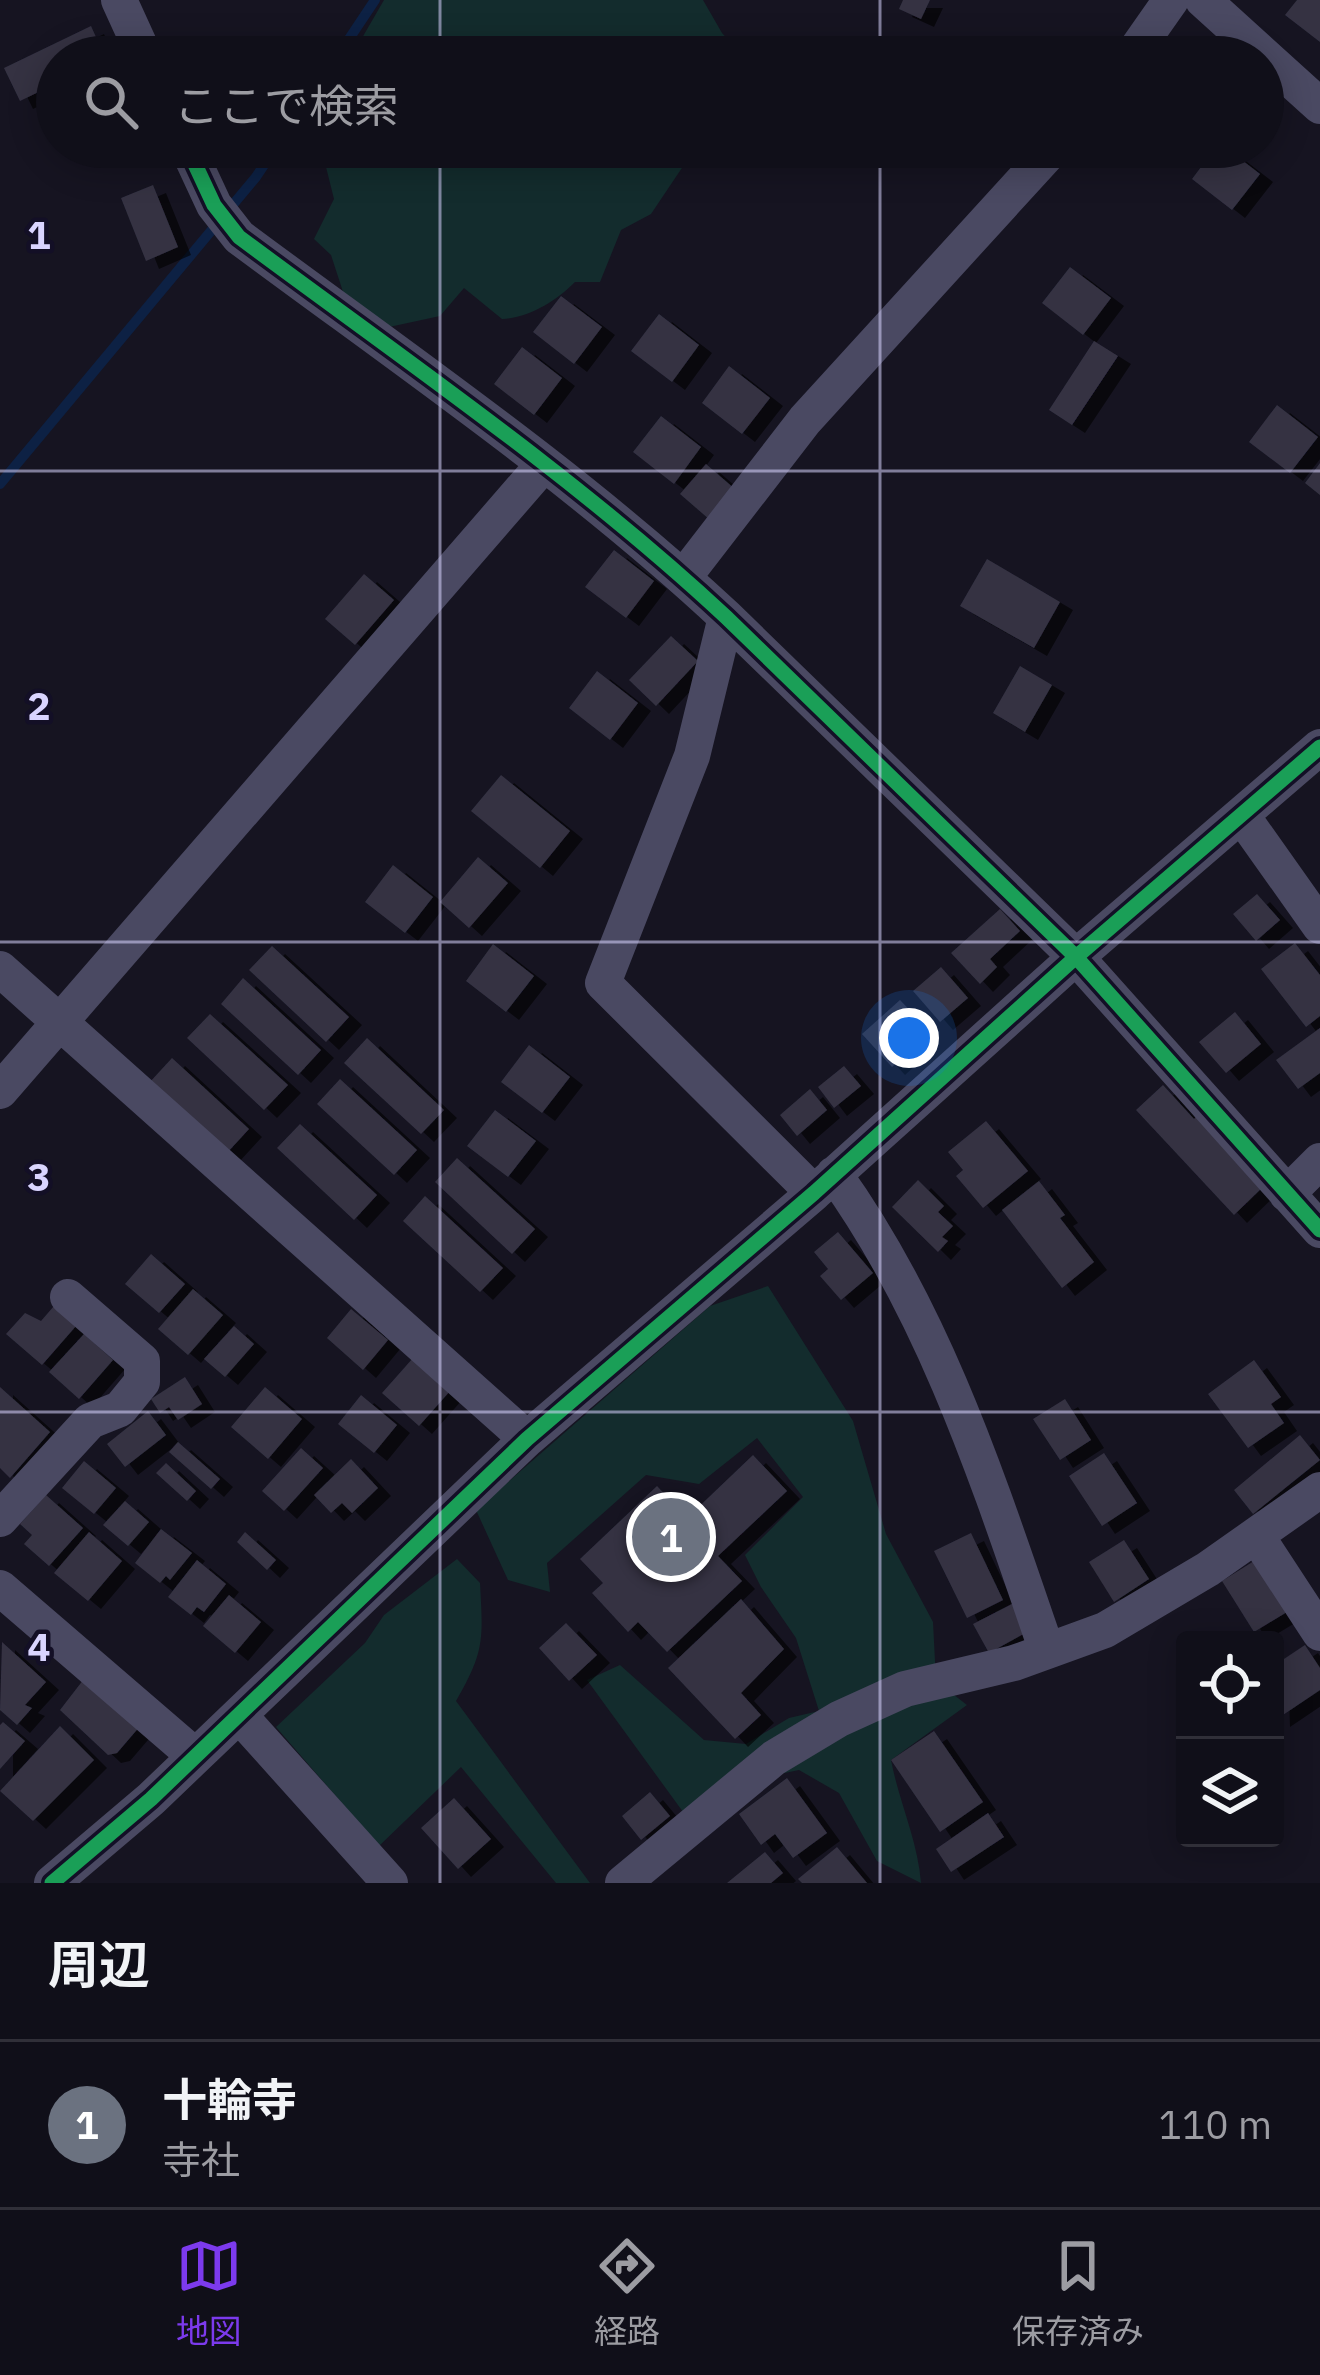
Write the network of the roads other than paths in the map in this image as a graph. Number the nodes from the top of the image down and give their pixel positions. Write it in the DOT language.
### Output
graph roads {
  1 [pos="119,0"];
  2 [pos="1172,0"];
  3 [pos="1202,0"];
  4 [pos="136,36"];
  5 [pos="1146,36"];
  6 [pos="1242,36"];
  7 [pos="1284,74"];
  8 [pos="1320,106"];
  9 [pos="197,168"];
  10 [pos="1035,168"];
  11 [pos="543,465"];
  12 [pos="683,578"];
  13 [pos="726,617"];
  14 [pos="1320,747"];
  15 [pos="1242,816"];
  16 [pos="1320,926"];
  17 [pos="1076,957"];
  18 [pos="0,970"];
  19 [pos="62,1021"];
  20 [pos="0,1091"];
  21 [pos="1320,1161"];
  22 [pos="824,1184"];
  23 [pos="1287,1194"];
  24 [pos="1320,1230"];
  25 [pos="68,1297"];
  26 [pos="526,1438"];
  27 [pos="1320,1490"];
  28 [pos="0,1519"];
  29 [pos="1256,1535"];
  30 [pos="0,1588"];
  31 [pos="1320,1633"];
  32 [pos="1047,1651"];
  33 [pos="239,1715"];
  34 [pos="195,1756"];
  35 [pos="52,1883"];
  36 [pos="390,1883"];
  37 [pos="623,1883"];
  1 -- 4 [label="street"];
  2 -- 5 [label="street"];
  3 -- 6 [label="street"];
  7 -- 8 [label="street"];
  9 -- 11 [label="street"];
  10 -- 12 [label="street"];
  11 -- 12 [label="street"];
  11 -- 19 [label="street"];
  12 -- 13 [label="street"];
  13 -- 17 [label="street"];
  13 -- 22 [label="street"];
  14 -- 15 [label="street"];
  15 -- 16 [label="street"];
  15 -- 17 [label="street"];
  17 -- 22 [label="street"];
  17 -- 23 [label="street"];
  18 -- 19 [label="street"];
  19 -- 20 [label="street"];
  19 -- 26 [label="street"];
  21 -- 23 [label="street"];
  22 -- 26 [label="street"];
  22 -- 32 [label="street"];
  23 -- 24 [label="street"];
  25 -- 28 [label="street"];
  26 -- 33 [label="street"];
  27 -- 29 [label="street"];
  29 -- 31 [label="street"];
  29 -- 32 [label="street"];
  30 -- 34 [label="street"];
  32 -- 37 [label="street"];
  33 -- 34 [label="street"];
  33 -- 36 [label="street"];
  34 -- 35 [label="street"];
}
